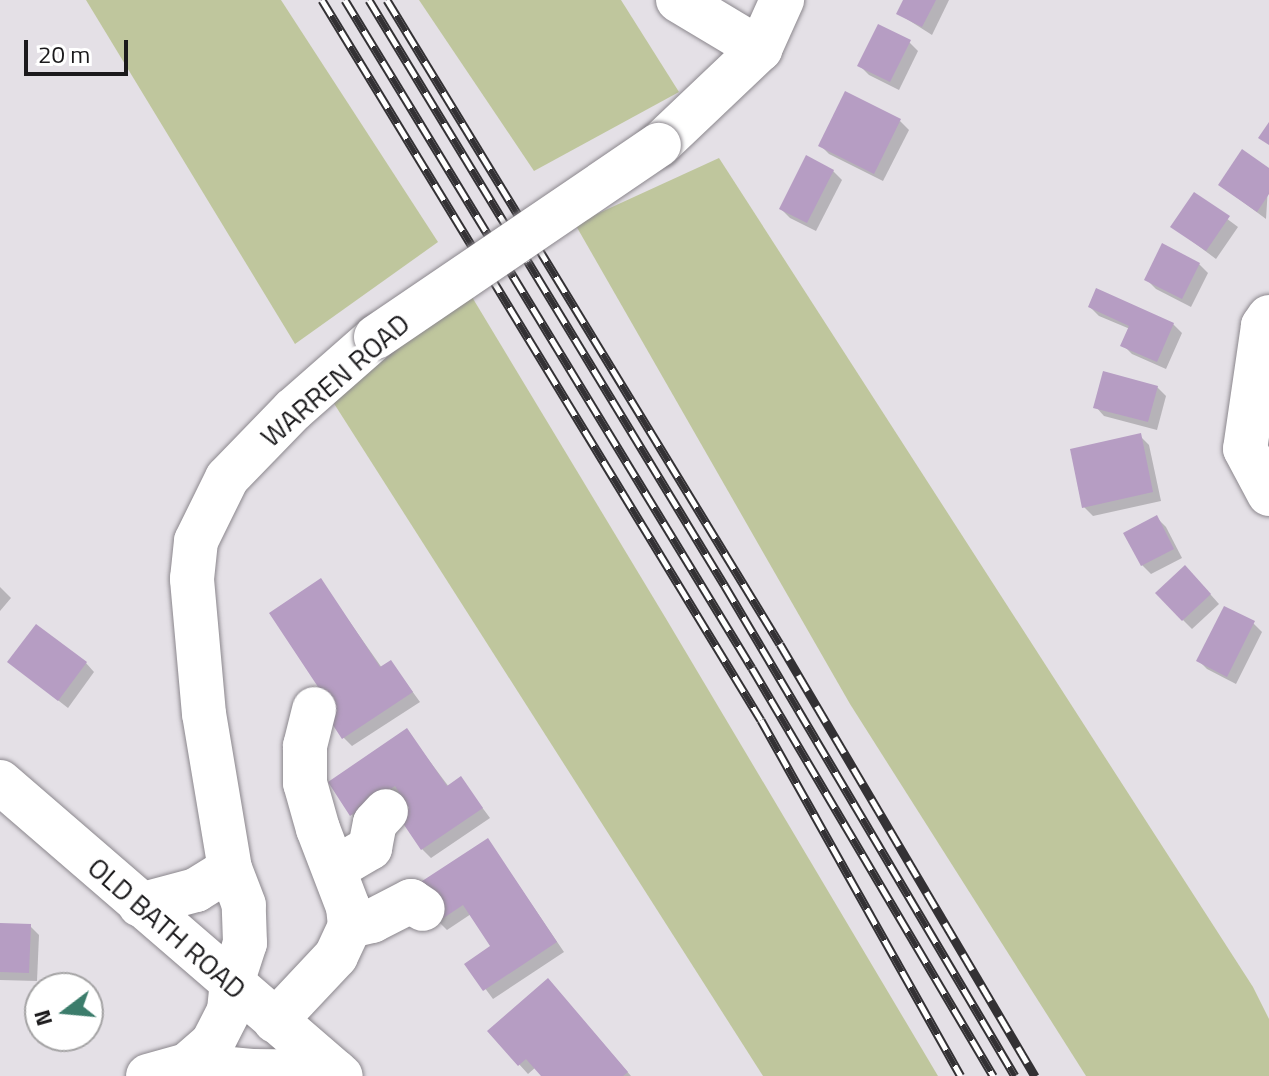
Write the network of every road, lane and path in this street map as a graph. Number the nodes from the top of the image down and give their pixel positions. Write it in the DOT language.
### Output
graph roads {
  1 [pos="678,0"];
  2 [pos="782,0"];
  3 [pos="760,49"];
  4 [pos="1269,317"];
  5 [pos="1269,494"];
  6 [pos="314,709"];
  7 [pos="0,782"];
  8 [pos="386,811"];
  9 [pos="230,869"];
  10 [pos="334,869"];
  11 [pos="140,905"];
  12 [pos="423,909"];
  13 [pos="350,926"];
  14 [pos="232,983"];
  15 [pos="275,1021"];
  16 [pos="168,1070"];
  17 [pos="339,1074"];
  1 -- 3 [label="street"];
  2 -- 3 [label="street, WARREN ROAD"];
  3 -- 9 [label="street, WARREN ROAD, bridge"];
  4 -- 5 [label="street"];
  6 -- 10 [label="street"];
  7 -- 11 [label="street, OLD BATH ROAD"];
  8 -- 10 [label="street"];
  9 -- 11 [label="street"];
  9 -- 14 [label="street, WARREN ROAD"];
  10 -- 13 [label="street"];
  11 -- 14 [label="street, OLD BATH ROAD"];
  12 -- 13 [label="street"];
  13 -- 15 [label="street"];
  14 -- 15 [label="street, OLD BATH ROAD"];
  14 -- 16 [label="street, WARREN ROAD"];
  15 -- 17 [label="street, OLD BATH ROAD"];
  16 -- 17 [label="street, OLD BATH ROAD"];
}
